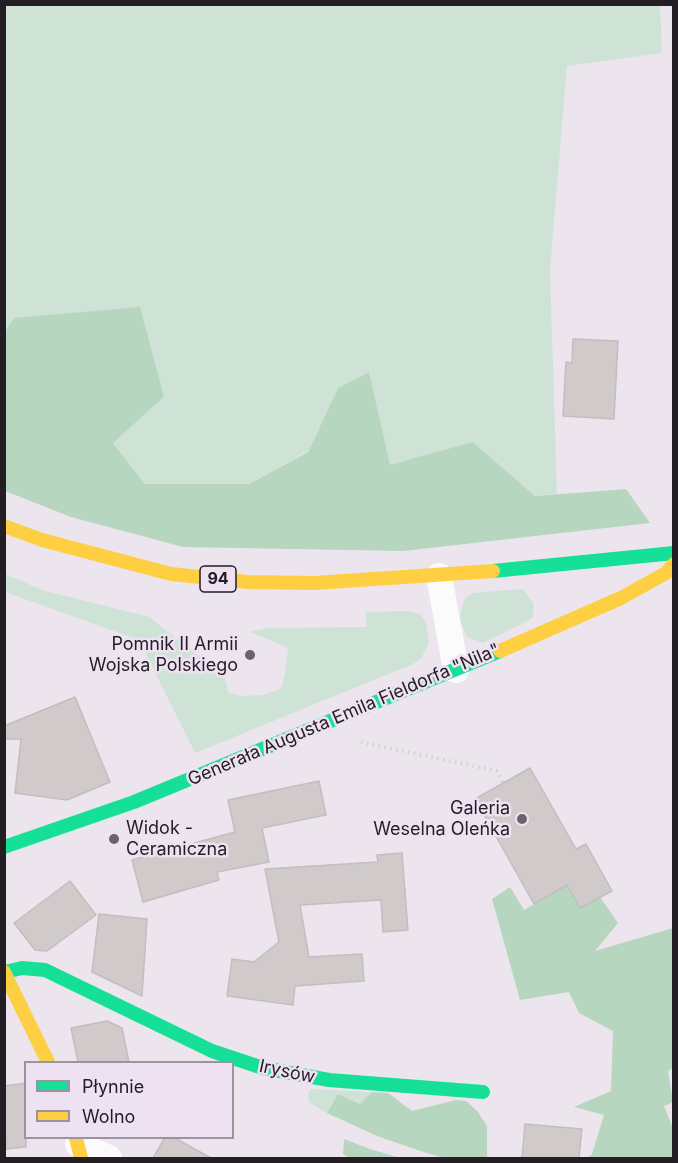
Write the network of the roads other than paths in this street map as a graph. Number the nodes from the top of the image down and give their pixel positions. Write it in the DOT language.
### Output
graph roads {
  1 [pos="4,526"];
  2 [pos="674,553"];
  3 [pos="674,564"];
  4 [pos="439,576"];
  5 [pos="456,670"];
  6 [pos="4,847"];
  7 [pos="5,972"];
  8 [pos="48,1061"];
  9 [pos="483,1092"];
  10 [pos="78,1147"];
  11 [pos="109,1158"];
  1 -- 4 [label="street, 94"];
  2 -- 4 [label="street, 94"];
  3 -- 5 [label="street, Generała Augusta Emila Fieldorfa \"Nila\""];
  4 -- 5 [label="street"];
  5 -- 6 [label="street, Generała Augusta Emila Fieldorfa \"Nila\""];
  7 -- 8 [label="street"];
  7 -- 9 [label="street, Irysów"];
  10 -- 11 [label="street"];
}
